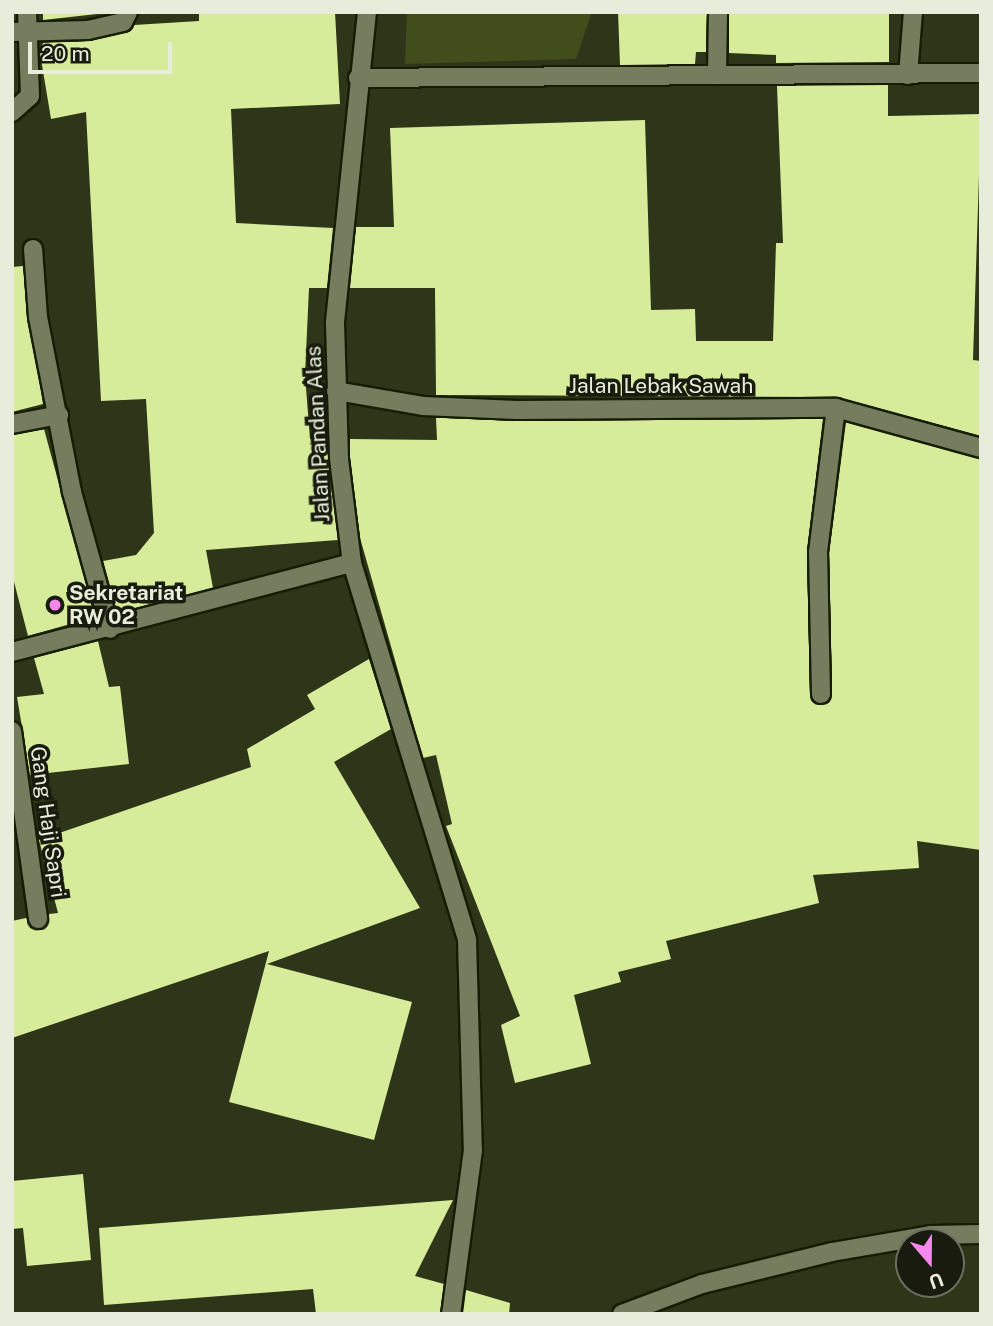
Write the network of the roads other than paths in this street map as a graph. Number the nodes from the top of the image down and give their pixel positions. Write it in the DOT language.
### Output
graph roads {
  1 [pos="27,12"];
  2 [pos="128,12"];
  3 [pos="367,12"];
  4 [pos="718,12"];
  5 [pos="913,12"];
  6 [pos="20,33"];
  7 [pos="981,73"];
  8 [pos="717,75"];
  9 [pos="908,75"];
  10 [pos="358,78"];
  11 [pos="12,112"];
  12 [pos="33,249"];
  13 [pos="337,391"];
  14 [pos="836,408"];
  15 [pos="59,415"];
  16 [pos="12,424"];
  17 [pos="981,448"];
  18 [pos="352,563"];
  19 [pos="110,629"];
  20 [pos="12,652"];
  21 [pos="821,694"];
  22 [pos="12,731"];
  23 [pos="38,919"];
  24 [pos="981,1234"];
  25 [pos="450,1314"];
  26 [pos="622,1314"];
  1 -- 6 [label="street"];
  2 -- 6 [label="street"];
  3 -- 10 [label="street, Jalan Pandan Alas"];
  4 -- 8 [label="street"];
  5 -- 9 [label="street"];
  6 -- 11 [label="street"];
  7 -- 9 [label="street"];
  8 -- 9 [label="street"];
  8 -- 10 [label="street"];
  10 -- 13 [label="street, Jalan Pandan Alas"];
  12 -- 15 [label="street"];
  13 -- 14 [label="street, Jalan Lebak Sawah"];
  13 -- 18 [label="street, Jalan Pandan Alas"];
  14 -- 17 [label="street, Jalan Lebak Sawah"];
  14 -- 21 [label="street"];
  15 -- 16 [label="street"];
  15 -- 19 [label="street"];
  18 -- 19 [label="street"];
  18 -- 25 [label="street, Jalan Pandan Alas"];
  19 -- 20 [label="street"];
  22 -- 23 [label="street, Gang Haji Sapri"];
  24 -- 26 [label="street"];
}
